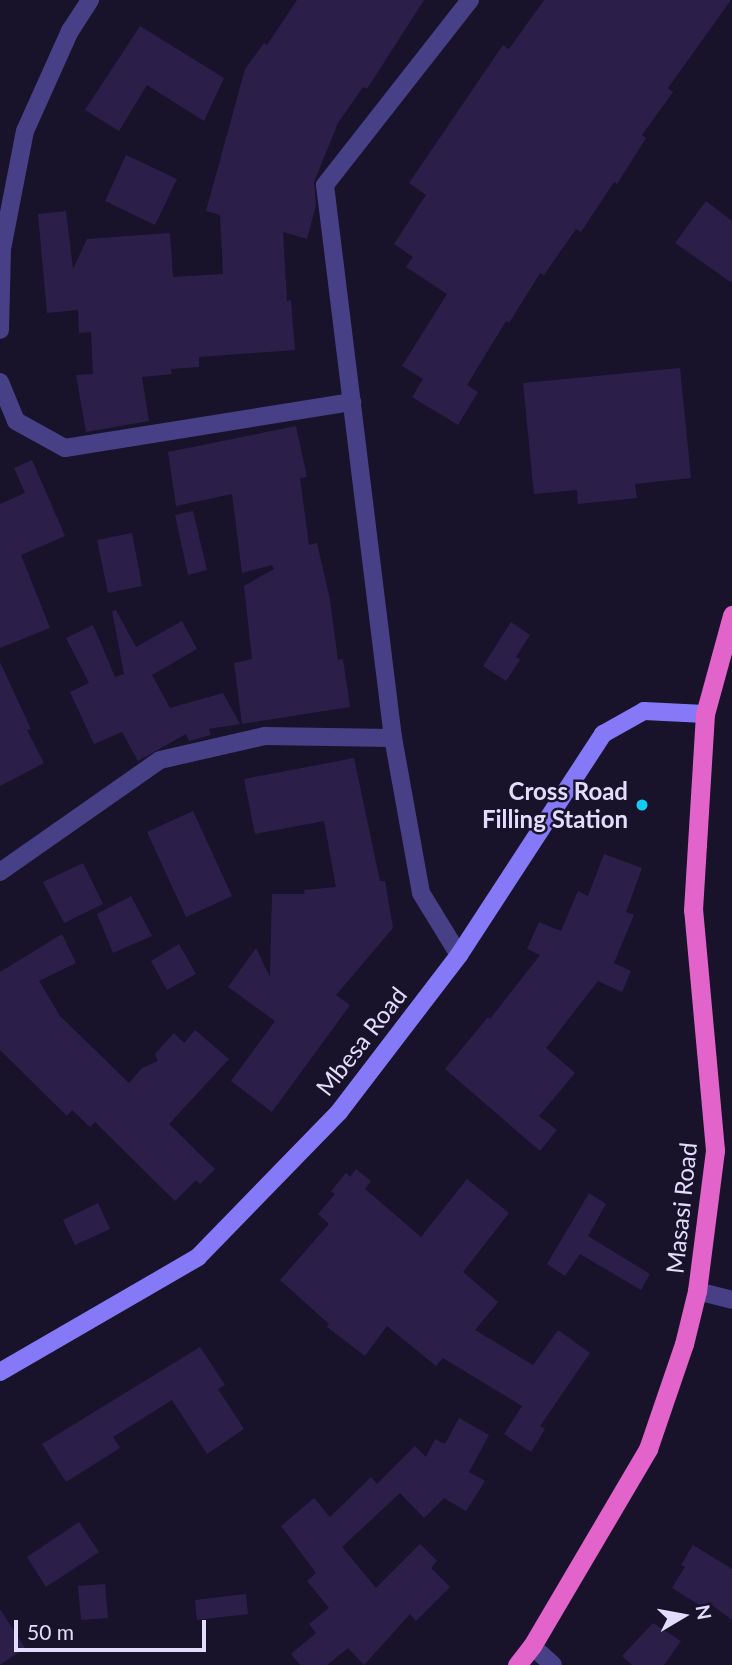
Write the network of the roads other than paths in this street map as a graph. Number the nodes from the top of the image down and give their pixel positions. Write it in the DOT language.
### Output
graph roads {
  1 [pos="90,0"];
  2 [pos="470,0"];
  3 [pos="0,330"];
  4 [pos="0,382"];
  5 [pos="352,402"];
  6 [pos="732,615"];
  7 [pos="705,713"];
  8 [pos="393,738"];
  9 [pos="0,872"];
  10 [pos="459,955"];
  11 [pos="697,1291"];
  12 [pos="732,1300"];
  13 [pos="0,1372"];
  14 [pos="532,1646"];
  15 [pos="517,1665"];
  16 [pos="553,1665"];
  1 -- 3 [label="street"];
  2 -- 5 [label="street"];
  4 -- 5 [label="street"];
  5 -- 8 [label="street"];
  6 -- 7 [label="highway, Masasi Road"];
  7 -- 10 [label="main road, Mbesa Road"];
  7 -- 11 [label="highway, Masasi Road"];
  8 -- 9 [label="street"];
  8 -- 10 [label="street"];
  10 -- 13 [label="main road, Mbesa Road"];
  11 -- 12 [label="street"];
  11 -- 14 [label="highway, Masasi Road"];
  14 -- 15 [label="highway, Masasi Road"];
  14 -- 16 [label="street"];
}
